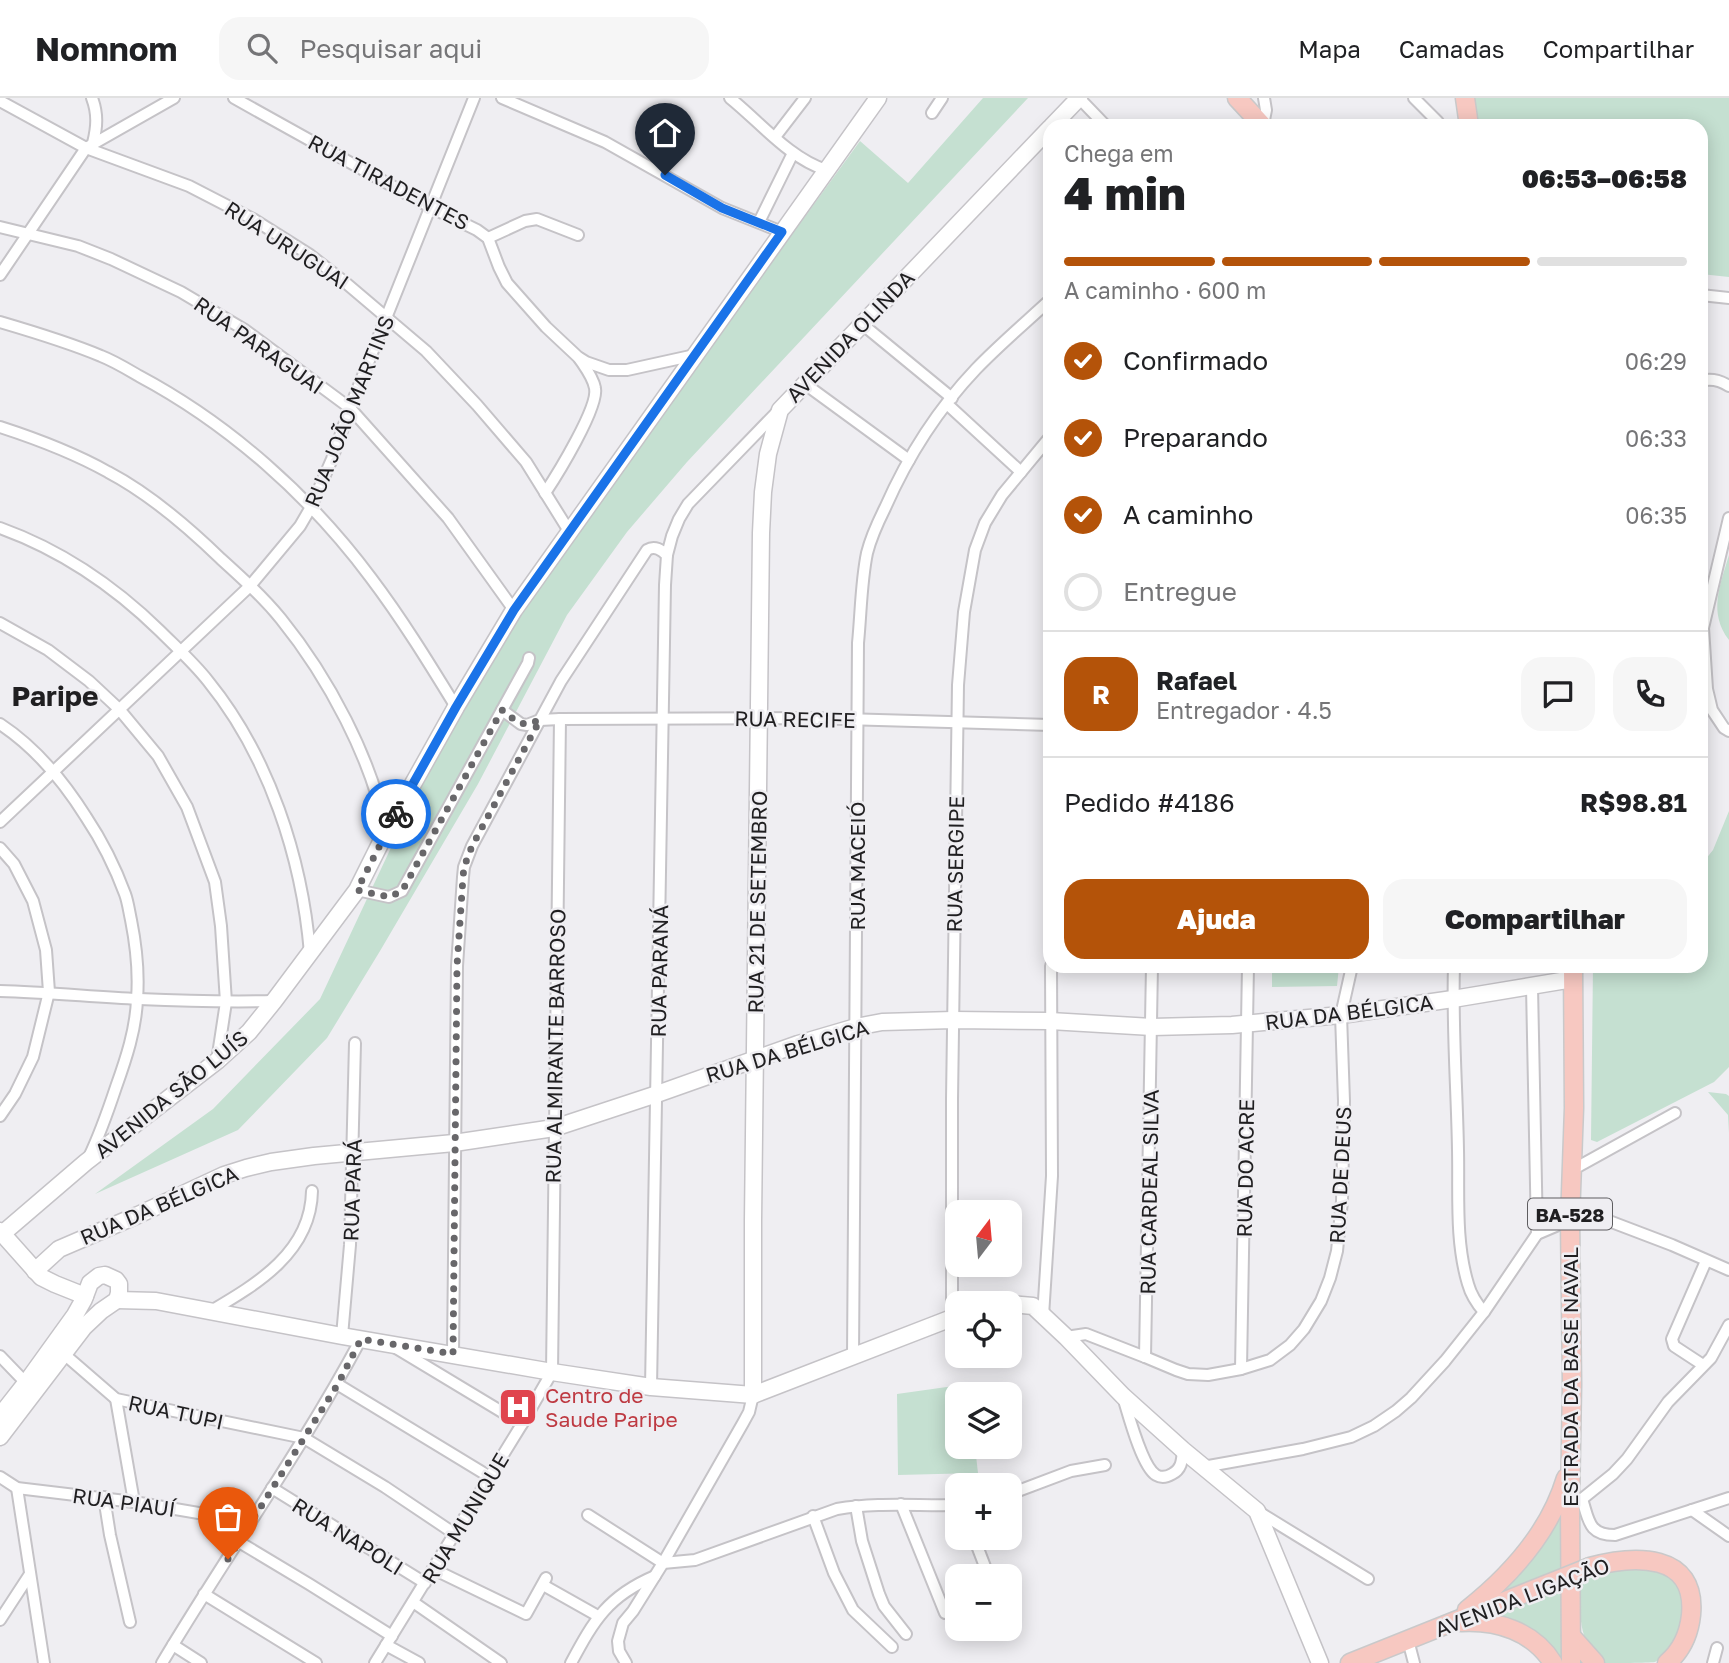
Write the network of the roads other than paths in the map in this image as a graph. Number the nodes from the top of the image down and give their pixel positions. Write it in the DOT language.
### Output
graph roads {
  1 [pos="92,98"];
  2 [pos="174,98"];
  3 [pos="234,98"];
  4 [pos="474,98"];
  5 [pos="502,98"];
  6 [pos="730,98"];
  7 [pos="806,98"];
  8 [pos="878,98"];
  9 [pos="942,98"];
  10 [pos="1079,98"];
  11 [pos="1237,98"];
  12 [pos="1264,98"];
  13 [pos="1414,98"];
  14 [pos="1465,98"];
  15 [pos="0,101"];
  16 [pos="932,113"];
  17 [pos="1059,119"];
  18 [pos="1099,119"];
  19 [pos="1256,119"];
  20 [pos="1264,119"];
  21 [pos="1435,119"];
  22 [pos="1468,119"];
  23 [pos="1043,135"];
  24 [pos="775,137"];
  25 [pos="90,146"];
  26 [pos="793,153"];
  27 [pos="826,170"];
  28 [pos="430,207"];
  29 [pos="759,222"];
  30 [pos="0,227"];
  31 [pos="782,232"];
  32 [pos="29,234"];
  33 [pos="578,235"];
  34 [pos="488,238"];
  35 [pos="0,275"];
  36 [pos="1708,296"];
  37 [pos="1729,298"];
  38 [pos="1043,307"];
  39 [pos="387,317"];
  40 [pos="0,322"];
  41 [pos="862,324"];
  42 [pos="695,355"];
  43 [pos="578,357"];
  44 [pos="1708,380"];
  45 [pos="805,384"];
  46 [pos="1729,386"];
  47 [pos="950,401"];
  48 [pos="350,408"];
  49 [pos="780,410"];
  50 [pos="0,427"];
  51 [pos="1043,445"];
  52 [pos="909,460"];
  53 [pos="1021,472"];
  54 [pos="545,493"];
  55 [pos="311,507"];
  56 [pos="1729,518"];
  57 [pos="0,528"];
  58 [pos="569,531"];
  59 [pos="667,555"];
  60 [pos="250,586"];
  61 [pos="1708,607"];
  62 [pos="514,610"];
  63 [pos="0,623"];
  64 [pos="180,651"];
  65 [pos="529,658"];
  66 [pos="1708,693"];
  67 [pos="456,707"];
  68 [pos="119,709"];
  69 [pos="502,710"];
  70 [pos="663,718"];
  71 [pos="560,719"];
  72 [pos="759,719"];
  73 [pos="540,720"];
  74 [pos="858,720"];
  75 [pos="958,723"];
  76 [pos="0,724"];
  77 [pos="1043,725"];
  78 [pos="1729,731"];
  79 [pos="54,772"];
  80 [pos="0,822"];
  81 [pos="386,832"];
  82 [pos="0,848"];
  83 [pos="357,890"];
  84 [pos="310,953"];
  85 [pos="1051,973"];
  86 [pos="1152,973"];
  87 [pos="1248,973"];
  88 [pos="1350,973"];
  89 [pos="1454,973"];
  90 [pos="1570,973"];
  91 [pos="1573,973"];
  92 [pos="1532,987"];
  93 [pos="0,991"];
  94 [pos="48,992"];
  95 [pos="137,999"];
  96 [pos="1453,999"];
  97 [pos="226,1002"];
  98 [pos="274,1002"];
  99 [pos="1341,1015"];
  100 [pos="953,1020"];
  101 [pos="1050,1021"];
  102 [pos="222,1024"];
  103 [pos="1247,1024"];
  104 [pos="856,1027"];
  105 [pos="1152,1027"];
  106 [pos="237,1043"];
  107 [pos="355,1043"];
  108 [pos="755,1059"];
  109 [pos="217,1061"];
  110 [pos="657,1094"];
  111 [pos="1675,1113"];
  112 [pos="0,1115"];
  113 [pos="103,1126"];
  114 [pos="554,1128"];
  115 [pos="111,1142"];
  116 [pos="454,1143"];
  117 [pos="354,1152"];
  118 [pos="86,1162"];
  119 [pos="1572,1170"];
  120 [pos="312,1191"];
  121 [pos="1570,1220"];
  122 [pos="1,1233"];
  123 [pos="1538,1234"];
  124 [pos="1706,1261"];
  125 [pos="1729,1270"];
  126 [pos="35,1271"];
  127 [pos="954,1291"];
  128 [pos="118,1292"];
  129 [pos="85,1296"];
  130 [pos="1022,1305"];
  131 [pos="209,1312"];
  132 [pos="1484,1312"];
  133 [pos="1043,1316"];
  134 [pos="945,1321"];
  135 [pos="1729,1325"];
  136 [pos="342,1336"];
  137 [pos="1066,1337"];
  138 [pos="361,1339"];
  139 [pos="390,1345"];
  140 [pos="64,1354"];
  141 [pos="453,1354"];
  142 [pos="0,1356"];
  143 [pos="853,1357"];
  144 [pos="1145,1357"];
  145 [pos="1703,1365"];
  146 [pos="1241,1369"];
  147 [pos="552,1372"];
  148 [pos="26,1383"];
  149 [pos="338,1384"];
  150 [pos="651,1387"];
  151 [pos="752,1395"];
  152 [pos="1123,1396"];
  153 [pos="116,1399"];
  154 [pos="0,1416"];
  155 [pos="522,1424"];
  156 [pos="0,1437"];
  157 [pos="304,1438"];
  158 [pos="1183,1450"];
  159 [pos="1105,1465"];
  160 [pos="1203,1466"];
  161 [pos="0,1477"];
  162 [pos="490,1477"];
  163 [pos="17,1488"];
  164 [pos="272,1489"];
  165 [pos="1022,1489"];
  166 [pos="104,1497"];
  167 [pos="1729,1498"];
  168 [pos="134,1502"];
  169 [pos="901,1504"];
  170 [pos="945,1505"];
  171 [pos="1569,1505"];
  172 [pos="856,1506"];
  173 [pos="1692,1510"];
  174 [pos="1257,1511"];
  175 [pos="588,1515"];
  176 [pos="813,1516"];
  177 [pos="251,1522"];
  178 [pos="454,1534"];
  179 [pos="1729,1536"];
  180 [pos="239,1542"];
  181 [pos="663,1563"];
  182 [pos="433,1569"];
  183 [pos="30,1574"];
  184 [pos="655,1576"];
  185 [pos="1367,1578"];
  186 [pos="425,1583"];
  187 [pos="204,1594"];
  188 [pos="413,1602"];
  189 [pos="945,1613"];
  190 [pos="598,1615"];
  191 [pos="0,1620"];
  192 [pos="130,1622"];
  193 [pos="1450,1623"];
  194 [pos="906,1634"];
  195 [pos="1571,1636"];
  196 [pos="389,1640"];
  197 [pos="1408,1640"];
  198 [pos="173,1645"];
  199 [pos="892,1647"];
  200 [pos="1717,1648"];
  201 [pos="44,1663"];
  202 [pos="162,1663"];
  203 [pos="201,1663"];
  204 [pos="316,1663"];
  205 [pos="375,1663"];
  206 [pos="419,1663"];
  207 [pos="501,1663"];
  208 [pos="571,1663"];
  209 [pos="626,1663"];
  210 [pos="1320,1663"];
  211 [pos="1350,1663"];
  212 [pos="1414,1663"];
  213 [pos="1553,1663"];
  214 [pos="1571,1663"];
  215 [pos="1595,1663"];
  216 [pos="1667,1663"];
  217 [pos="1713,1663"];
  1 -- 25 [label="street"];
  2 -- 25 [label="street"];
  3 -- 28 [label="street, RUA TIRADENTES"];
  4 -- 28 [label="street, RUA JOÃO MARTINS"];
  5 -- 29 [label="street"];
  6 -- 24 [label="street"];
  7 -- 24 [label="street"];
  8 -- 27 [label="main road, AVENIDA SÃO LUÍS"];
  9 -- 16 [label="street"];
  10 -- 17 [label="main road, AVENIDA OLINDA"];
  10 -- 18 [label="street"];
  11 -- 19 [label="main road"];
  12 -- 20 [label="street"];
  13 -- 21 [label="street"];
  14 -- 22 [label="main road"];
  15 -- 25 [label="street, RUA URUGUAI"];
  23 -- 41 [label="main road, AVENIDA OLINDA"];
  24 -- 26 [label="street"];
  25 -- 32 [label="street"];
  25 -- 39 [label="street, RUA URUGUAI"];
  26 -- 27 [label="street"];
  26 -- 29 [label="street"];
  27 -- 31 [label="main road, AVENIDA SÃO LUÍS"];
  28 -- 34 [label="street, RUA TIRADENTES"];
  28 -- 39 [label="street, RUA JOÃO MARTINS"];
  29 -- 31 [label="street"];
  30 -- 32 [label="street, RUA PARAGUAI"];
  31 -- 42 [label="main road, AVENIDA SÃO LUÍS"];
  32 -- 35 [label="street"];
  32 -- 48 [label="street, RUA PARAGUAI"];
  33 -- 34 [label="street"];
  34 -- 43 [label="street, RUA TIRADENTES"];
  36 -- 37 [label="street"];
  38 -- 47 [label="street, RUA MACEIÓ"];
  39 -- 48 [label="street, RUA JOÃO MARTINS"];
  39 -- 54 [label="street, RUA URUGUAI"];
  40 -- 55 [label="street"];
  41 -- 45 [label="main road, AVENIDA OLINDA"];
  41 -- 47 [label="street"];
  42 -- 43 [label="street, RUA TIRADENTES"];
  42 -- 58 [label="main road, AVENIDA SÃO LUÍS"];
  43 -- 54 [label="street"];
  44 -- 46 [label="street"];
  45 -- 49 [label="main road, AVENIDA OLINDA"];
  45 -- 52 [label="street"];
  47 -- 52 [label="street, RUA MACEIÓ"];
  47 -- 53 [label="street"];
  48 -- 55 [label="street, RUA JOÃO MARTINS"];
  48 -- 62 [label="street, RUA PARAGUAI"];
  49 -- 59 [label="street, AVENIDA OLINDA"];
  49 -- 72 [label="main road, RUA 21 DE SETEMBRO"];
  50 -- 60 [label="street"];
  51 -- 53 [label="street, RUA SERGIPE"];
  52 -- 74 [label="street, RUA MACEIÓ"];
  53 -- 75 [label="street, RUA SERGIPE"];
  54 -- 58 [label="street, RUA URUGUAI"];
  55 -- 60 [label="street, RUA JOÃO MARTINS"];
  55 -- 67 [label="street"];
  56 -- 61 [label="street"];
  57 -- 64 [label="street"];
  58 -- 62 [label="main road, AVENIDA SÃO LUÍS"];
  59 -- 70 [label="street, RUA PARANÁ"];
  59 -- 73 [label="street"];
  60 -- 64 [label="street, RUA JOÃO MARTINS"];
  60 -- 81 [label="street"];
  62 -- 67 [label="main road, AVENIDA SÃO LUÍS"];
  63 -- 68 [label="street"];
  64 -- 68 [label="street, RUA JOÃO MARTINS"];
  64 -- 84 [label="street"];
  65 -- 69 [label="street"];
  66 -- 78 [label="street"];
  67 -- 81 [label="main road, AVENIDA SÃO LUÍS"];
  68 -- 79 [label="street, RUA JOÃO MARTINS"];
  68 -- 97 [label="street"];
  69 -- 73 [label="street, RUA RECIFE"];
  69 -- 83 [label="street"];
  70 -- 71 [label="street, RUA RECIFE"];
  70 -- 72 [label="street, RUA RECIFE"];
  70 -- 110 [label="street, RUA PARANÁ"];
  71 -- 73 [label="street, RUA RECIFE"];
  71 -- 114 [label="street, RUA ALMIRANTE BARROSO"];
  72 -- 74 [label="street, RUA RECIFE"];
  72 -- 108 [label="main road, RUA 21 DE SETEMBRO"];
  73 -- 116 [label="street"];
  74 -- 75 [label="street, RUA RECIFE"];
  74 -- 104 [label="street, RUA MACEIÓ"];
  75 -- 77 [label="street, RUA RECIFE"];
  75 -- 100 [label="street, RUA SERGIPE"];
  76 -- 79 [label="street"];
  79 -- 80 [label="street, RUA JOÃO MARTINS"];
  79 -- 95 [label="street"];
  81 -- 83 [label="main road, AVENIDA SÃO LUÍS"];
  82 -- 94 [label="street"];
  83 -- 84 [label="main road, AVENIDA SÃO LUÍS"];
  84 -- 98 [label="main road, AVENIDA SÃO LUÍS"];
  85 -- 101 [label="street"];
  86 -- 105 [label="street, RUA CARDEAL SILVA"];
  87 -- 103 [label="street, RUA DO ACRE"];
  88 -- 99 [label="street, RUA DE DEUS"];
  89 -- 96 [label="street"];
  90 -- 92 [label="main road, RUA DA BÉLGICA"];
  91 -- 119 [label="main road, ESTRADA DA BASE NAVAL / BA-528"];
  92 -- 96 [label="main road, RUA DA BÉLGICA"];
  92 -- 123 [label="street"];
  93 -- 94 [label="street"];
  94 -- 95 [label="street"];
  94 -- 112 [label="street"];
  95 -- 97 [label="street"];
  95 -- 113 [label="street"];
  96 -- 99 [label="main road, RUA DA BÉLGICA"];
  96 -- 132 [label="street"];
  97 -- 98 [label="street"];
  97 -- 102 [label="street"];
  98 -- 106 [label="main road, AVENIDA SÃO LUÍS"];
  99 -- 103 [label="main road, RUA DA BÉLGICA"];
  99 -- 146 [label="street, RUA DE DEUS"];
  100 -- 101 [label="main road, RUA DA BÉLGICA"];
  100 -- 104 [label="main road, RUA DA BÉLGICA"];
  100 -- 127 [label="street, RUA SERGIPE"];
  101 -- 105 [label="main road, RUA DA BÉLGICA"];
  101 -- 133 [label="street"];
  102 -- 106 [label="street"];
  102 -- 109 [label="street"];
  103 -- 105 [label="main road, RUA DA BÉLGICA"];
  103 -- 146 [label="street, RUA DO ACRE"];
  104 -- 108 [label="main road, RUA DA BÉLGICA"];
  104 -- 143 [label="street, RUA MACEIÓ"];
  105 -- 144 [label="street, RUA CARDEAL SILVA"];
  106 -- 109 [label="main road, AVENIDA SÃO LUÍS"];
  107 -- 117 [label="street, RUA PARÁ"];
  108 -- 110 [label="main road, RUA DA BÉLGICA"];
  108 -- 151 [label="main road, RUA 21 DE SETEMBRO"];
  109 -- 115 [label="main road, AVENIDA SÃO LUÍS"];
  110 -- 114 [label="main road, RUA DA BÉLGICA"];
  110 -- 150 [label="street, RUA PARANÁ"];
  111 -- 119 [label="street"];
  113 -- 115 [label="street"];
  113 -- 118 [label="street"];
  114 -- 116 [label="main road, RUA DA BÉLGICA"];
  114 -- 147 [label="street, RUA ALMIRANTE BARROSO"];
  115 -- 118 [label="main road, AVENIDA SÃO LUÍS"];
  116 -- 117 [label="main road, RUA DA BÉLGICA"];
  116 -- 141 [label="street"];
  117 -- 126 [label="main road, RUA DA BÉLGICA"];
  117 -- 136 [label="street, RUA PARÁ"];
  118 -- 122 [label="main road, AVENIDA SÃO LUÍS"];
  119 -- 121 [label="main road, ESTRADA DA BASE NAVAL / BA-528"];
  120 -- 131 [label="street"];
  121 -- 123 [label="street"];
  121 -- 124 [label="street"];
  121 -- 171 [label="main road, ESTRADA DA BASE NAVAL / BA-528"];
  122 -- 126 [label="main road"];
  123 -- 132 [label="street"];
  124 -- 125 [label="street"];
  124 -- 145 [label="street"];
  126 -- 129 [label="main road"];
  128 -- 129 [label="main road"];
  128 -- 131 [label="main road"];
  128 -- 140 [label="main road"];
  129 -- 148 [label="main road"];
  130 -- 133 [label="main road"];
  131 -- 136 [label="main road"];
  132 -- 160 [label="street"];
  133 -- 137 [label="main road"];
  134 -- 143 [label="main road"];
  135 -- 145 [label="street"];
  136 -- 138 [label="main road"];
  137 -- 144 [label="street, RUA DE DEUS"];
  137 -- 152 [label="main road"];
  138 -- 139 [label="main road"];
  138 -- 149 [label="street"];
  139 -- 141 [label="main road"];
  139 -- 155 [label="street"];
  140 -- 153 [label="street, RUA TUPI"];
  140 -- 156 [label="main road"];
  141 -- 147 [label="main road"];
  142 -- 148 [label="street"];
  143 -- 151 [label="main road"];
  144 -- 146 [label="street, RUA DE DEUS"];
  145 -- 171 [label="street"];
  147 -- 150 [label="main road"];
  147 -- 155 [label="street, RUA MUNIQUE"];
  148 -- 154 [label="main road"];
  149 -- 157 [label="street"];
  149 -- 162 [label="street"];
  150 -- 151 [label="main road"];
  151 -- 181 [label="street"];
  152 -- 158 [label="main road"];
  152 -- 158 [label="street"];
  153 -- 157 [label="street, RUA TUPI"];
  153 -- 168 [label="street"];
  155 -- 162 [label="street, RUA MUNIQUE"];
  157 -- 164 [label="street"];
  157 -- 178 [label="street, RUA TUPI"];
  158 -- 160 [label="main road"];
  159 -- 165 [label="street"];
  160 -- 174 [label="main road"];
  161 -- 163 [label="street, RUA PIAUÍ"];
  162 -- 178 [label="street, RUA MUNIQUE"];
  163 -- 166 [label="street, RUA PIAUÍ"];
  163 -- 183 [label="street"];
  164 -- 177 [label="street"];
  164 -- 186 [label="street, RUA NAPOLI"];
  166 -- 168 [label="street, RUA PIAUÍ"];
  166 -- 192 [label="street"];
  167 -- 173 [label="street"];
  168 -- 177 [label="street, RUA PIAUÍ"];
  169 -- 170 [label="street"];
  169 -- 172 [label="street"];
  169 -- 189 [label="street"];
  171 -- 173 [label="street"];
  171 -- 193 [label="main road"];
  171 -- 195 [label="main road, ESTRADA DA BASE NAVAL"];
  172 -- 176 [label="street"];
  172 -- 194 [label="street"];
  173 -- 179 [label="street"];
  174 -- 185 [label="street"];
  174 -- 210 [label="main road"];
  175 -- 181 [label="street"];
  176 -- 181 [label="street"];
  176 -- 199 [label="street"];
  177 -- 180 [label="street"];
  178 -- 182 [label="street, RUA MUNIQUE"];
  180 -- 187 [label="street"];
  180 -- 196 [label="street"];
  181 -- 184 [label="street"];
  182 -- 186 [label="street, RUA MUNIQUE"];
  182 -- 190 [label="street"];
  183 -- 191 [label="street"];
  183 -- 201 [label="street"];
  184 -- 190 [label="street"];
  184 -- 209 [label="street"];
  186 -- 188 [label="street, RUA MUNIQUE"];
  187 -- 198 [label="street"];
  187 -- 204 [label="street"];
  188 -- 196 [label="street, RUA MUNIQUE"];
  188 -- 207 [label="street"];
  190 -- 208 [label="street"];
  193 -- 197 [label="main road, AVENIDA LIGAÇÃO"];
  193 -- 213 [label="main road"];
  193 -- 216 [label="main road, AVENIDA LIGAÇÃO, bridge"];
  195 -- 214 [label="main road, ESTRADA DA BASE NAVAL"];
  195 -- 215 [label="main road"];
  196 -- 205 [label="street, RUA MUNIQUE"];
  196 -- 206 [label="street"];
  197 -- 211 [label="main road, AVENIDA LIGAÇÃO"];
  197 -- 212 [label="street"];
  198 -- 202 [label="street"];
  198 -- 203 [label="street"];
  200 -- 217 [label="street"];
}
